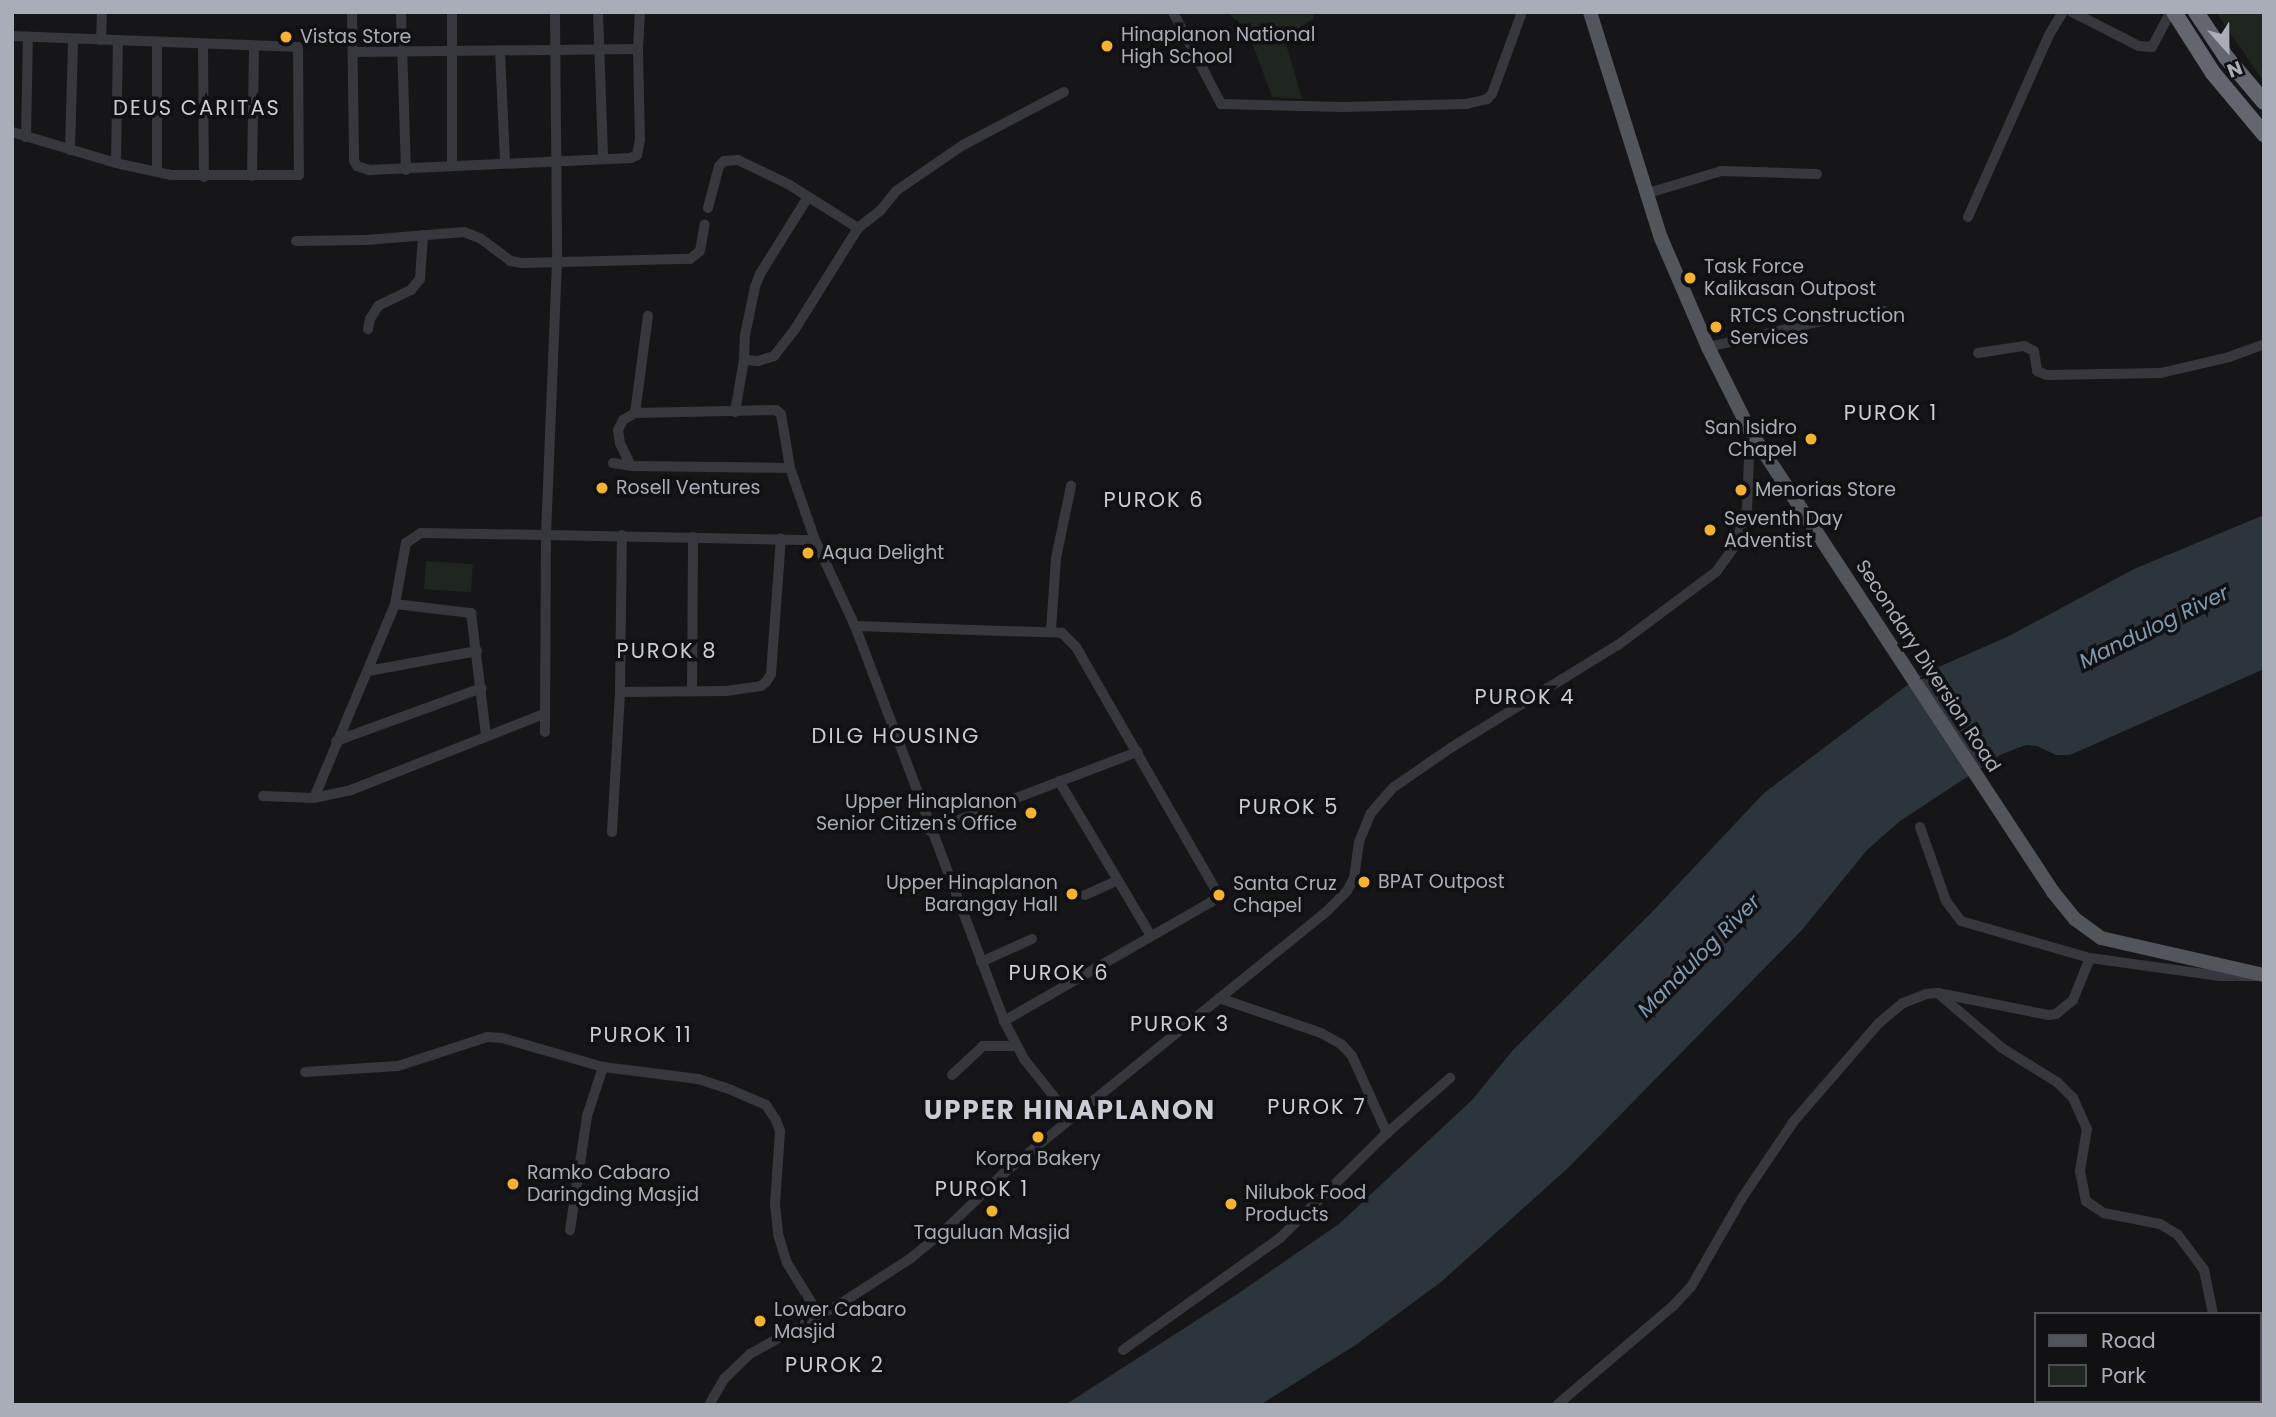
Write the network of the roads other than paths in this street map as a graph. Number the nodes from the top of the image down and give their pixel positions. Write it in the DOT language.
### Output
graph roads {
  1 [pos="102,12"];
  2 [pos="352,12"];
  3 [pos="401,12"];
  4 [pos="452,12"];
  5 [pos="555,12"];
  6 [pos="598,12"];
  7 [pos="640,12"];
  8 [pos="1173,12"];
  9 [pos="1522,12"];
  10 [pos="1590,12"];
  11 [pos="2063,12"];
  12 [pos="2072,12"];
  13 [pos="2173,12"];
  14 [pos="2196,12"];
  15 [pos="12,36"];
  16 [pos="28,37"];
  17 [pos="73,40"];
  18 [pos="102,40"];
  19 [pos="118,40"];
  20 [pos="157,42"];
  21 [pos="203,44"];
  22 [pos="254,46"];
  23 [pos="597,48"];
  24 [pos="638,48"];
  25 [pos="555,49"];
  26 [pos="402,51"];
  27 [pos="452,51"];
  28 [pos="500,51"];
  29 [pos="353,52"];
  30 [pos="1064,92"];
  31 [pos="2264,102"];
  32 [pos="12,132"];
  33 [pos="2264,134"];
  34 [pos="26,137"];
  35 [pos="70,150"];
  36 [pos="603,158"];
  37 [pos="556,159"];
  38 [pos="116,163"];
  39 [pos="505,163"];
  40 [pos="453,164"];
  41 [pos="406,170"];
  42 [pos="157,172"];
  43 [pos="1817,174"];
  44 [pos="252,176"];
  45 [pos="204,177"];
  46 [pos="1645,194"];
  47 [pos="808,197"];
  48 [pos="708,208"];
  49 [pos="1968,217"];
  50 [pos="705,224"];
  51 [pos="858,228"];
  52 [pos="424,235"];
  53 [pos="296,242"];
  54 [pos="557,261"];
  55 [pos="1884,311"];
  56 [pos="648,316"];
  57 [pos="368,329"];
  58 [pos="2264,344"];
  59 [pos="1708,346"];
  60 [pos="1978,353"];
  61 [pos="744,360"];
  62 [pos="735,412"];
  63 [pos="635,413"];
  64 [pos="1750,431"];
  65 [pos="613,463"];
  66 [pos="631,466"];
  67 [pos="790,468"];
  68 [pos="1071,486"];
  69 [pos="546,535"];
  70 [pos="622,535"];
  71 [pos="694,537"];
  72 [pos="781,538"];
  73 [pos="815,540"];
  74 [pos="395,604"];
  75 [pos="855,626"];
  76 [pos="1051,630"];
  77 [pos="477,651"];
  78 [pos="368,671"];
  79 [pos="482,688"];
  80 [pos="692,690"];
  81 [pos="620,692"];
  82 [pos="544,714"];
  83 [pos="545,732"];
  84 [pos="486,736"];
  85 [pos="336,741"];
  86 [pos="1137,752"];
  87 [pos="1059,781"];
  88 [pos="263,796"];
  89 [pos="314,798"];
  90 [pos="1920,827"];
  91 [pos="930,831"];
  92 [pos="612,832"];
  93 [pos="1118,881"];
  94 [pos="1085,895"];
  95 [pos="1151,936"];
  96 [pos="1032,939"];
  97 [pos="2090,958"];
  98 [pos="981,962"];
  99 [pos="2264,975"];
  100 [pos="1938,993"];
  101 [pos="1219,998"];
  102 [pos="1004,1021"];
  103 [pos="1015,1046"];
  104 [pos="603,1067"];
  105 [pos="305,1072"];
  106 [pos="952,1074"];
  107 [pos="1450,1078"];
  108 [pos="1071,1118"];
  109 [pos="1387,1133"];
  110 [pos="570,1230"];
  111 [pos="2213,1312"];
  112 [pos="818,1315"];
  113 [pos="1123,1350"];
  114 [pos="709,1405"];
  115 [pos="1557,1405"];
  1 -- 18 [label="street"];
  2 -- 29 [label="street"];
  3 -- 26 [label="street"];
  4 -- 27 [label="street"];
  5 -- 25 [label="street"];
  6 -- 23 [label="street"];
  7 -- 24 [label="street"];
  8 -- 9 [label="street"];
  10 -- 46 [label="main road, Secondary Diversion Road"];
  11 -- 49 [label="street"];
  12 -- 13 [label="street"];
  13 -- 33 [label="highway"];
  14 -- 31 [label="highway"];
  15 -- 16 [label="street"];
  16 -- 17 [label="street"];
  16 -- 34 [label="street"];
  17 -- 18 [label="street"];
  17 -- 35 [label="street"];
  18 -- 19 [label="street"];
  19 -- 20 [label="street"];
  19 -- 38 [label="street"];
  20 -- 21 [label="street"];
  20 -- 42 [label="street"];
  21 -- 22 [label="street"];
  21 -- 45 [label="street"];
  22 -- 44 [label="street"];
  22 -- 44 [label="street"];
  23 -- 24 [label="street"];
  23 -- 25 [label="street"];
  23 -- 36 [label="street"];
  24 -- 36 [label="street"];
  25 -- 28 [label="street"];
  25 -- 37 [label="street"];
  26 -- 27 [label="street"];
  26 -- 29 [label="street"];
  26 -- 41 [label="street"];
  27 -- 28 [label="street"];
  27 -- 40 [label="street"];
  28 -- 39 [label="street"];
  29 -- 41 [label="street"];
  30 -- 51 [label="street"];
  32 -- 34 [label="street"];
  34 -- 35 [label="street"];
  35 -- 38 [label="street"];
  36 -- 37 [label="street"];
  37 -- 39 [label="street"];
  37 -- 54 [label="street"];
  38 -- 42 [label="street"];
  39 -- 40 [label="street"];
  40 -- 41 [label="street"];
  42 -- 45 [label="street"];
  43 -- 46 [label="street"];
  44 -- 45 [label="street"];
  46 -- 59 [label="main road, Secondary Diversion Road"];
  47 -- 48 [label="street"];
  47 -- 51 [label="street"];
  47 -- 61 [label="street"];
  50 -- 54 [label="street"];
  51 -- 61 [label="street"];
  52 -- 53 [label="street"];
  52 -- 54 [label="street"];
  52 -- 57 [label="street"];
  54 -- 69 [label="street"];
  55 -- 59 [label="street"];
  56 -- 63 [label="street"];
  58 -- 60 [label="street"];
  59 -- 64 [label="main road, Secondary Diversion Road"];
  61 -- 62 [label="street"];
  62 -- 63 [label="street"];
  62 -- 67 [label="street"];
  63 -- 66 [label="street"];
  64 -- 99 [label="main road, Secondary Diversion Road"];
  64 -- 101 [label="street"];
  65 -- 66 [label="street"];
  66 -- 67 [label="street"];
  67 -- 73 [label="street"];
  68 -- 76 [label="street"];
  69 -- 70 [label="street"];
  69 -- 74 [label="street"];
  69 -- 82 [label="street"];
  70 -- 71 [label="street"];
  70 -- 81 [label="street"];
  71 -- 72 [label="street"];
  71 -- 80 [label="street"];
  72 -- 73 [label="street"];
  72 -- 80 [label="street"];
  73 -- 75 [label="street"];
  74 -- 77 [label="street"];
  74 -- 78 [label="street"];
  75 -- 76 [label="street"];
  75 -- 91 [label="street"];
  76 -- 86 [label="street"];
  77 -- 78 [label="street"];
  77 -- 79 [label="street"];
  78 -- 85 [label="street"];
  79 -- 84 [label="street"];
  79 -- 85 [label="street"];
  80 -- 81 [label="street"];
  81 -- 92 [label="street"];
  82 -- 83 [label="street"];
  82 -- 84 [label="street"];
  84 -- 89 [label="street"];
  85 -- 89 [label="street"];
  86 -- 87 [label="street"];
  86 -- 95 [label="street"];
  87 -- 91 [label="street"];
  87 -- 93 [label="street"];
  88 -- 89 [label="street"];
  90 -- 97 [label="street"];
  91 -- 98 [label="street"];
  93 -- 94 [label="street"];
  93 -- 95 [label="street"];
  95 -- 102 [label="street"];
  96 -- 98 [label="street"];
  97 -- 99 [label="street"];
  97 -- 100 [label="street"];
  98 -- 102 [label="street"];
  100 -- 111 [label="street"];
  100 -- 115 [label="street"];
  101 -- 108 [label="street"];
  101 -- 109 [label="street"];
  102 -- 103 [label="street"];
  103 -- 106 [label="street"];
  103 -- 108 [label="street"];
  104 -- 105 [label="street"];
  104 -- 110 [label="street"];
  104 -- 112 [label="street"];
  107 -- 109 [label="street"];
  108 -- 112 [label="street"];
  109 -- 113 [label="street"];
  112 -- 114 [label="street"];
}
